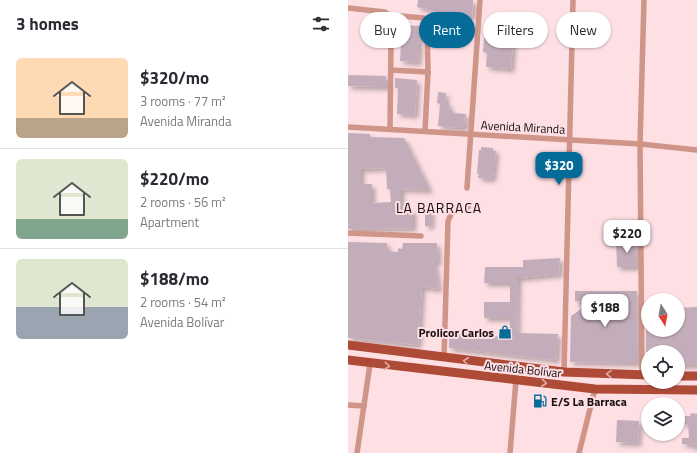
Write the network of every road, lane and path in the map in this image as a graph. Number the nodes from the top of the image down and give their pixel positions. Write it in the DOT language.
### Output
graph roads {
  1 [pos="480,0"];
  2 [pos="573,0"];
  3 [pos="644,0"];
  4 [pos="348,8"];
  5 [pos="385,12"];
  6 [pos="411,17"];
  7 [pos="390,48"];
  8 [pos="391,70"];
  9 [pos="428,72"];
  10 [pos="348,127"];
  11 [pos="390,129"];
  12 [pos="426,131"];
  13 [pos="471,135"];
  14 [pos="568,141"];
  15 [pos="640,144"];
  16 [pos="697,150"];
  17 [pos="467,188"];
  18 [pos="468,207"];
  19 [pos="348,233"];
  20 [pos="421,236"];
  21 [pos="348,345"];
  22 [pos="644,345"];
  23 [pos="444,358"];
  24 [pos="348,360"];
  25 [pos="370,364"];
  26 [pos="564,372"];
  27 [pos="641,375"];
  28 [pos="685,376"];
  29 [pos="697,376"];
  30 [pos="516,380"];
  31 [pos="595,389"];
  32 [pos="697,390"];
  33 [pos="348,406"];
  34 [pos="364,406"];
  35 [pos="357,453"];
  36 [pos="510,453"];
  37 [pos="579,453"];
  1 -- 13 [label="street"];
  2 -- 14 [label="street"];
  3 -- 15 [label="street"];
  4 -- 5 [label="street"];
  6 -- 9 [label="street"];
  7 -- 8 [label="street"];
  8 -- 9 [label="street"];
  8 -- 11 [label="street"];
  9 -- 12 [label="street"];
  10 -- 11 [label="street, Avenida Miranda"];
  11 -- 12 [label="street, Avenida Miranda"];
  12 -- 13 [label="street, Avenida Miranda"];
  13 -- 14 [label="street, Avenida Miranda"];
  13 -- 17 [label="street"];
  14 -- 15 [label="street, Avenida Miranda"];
  14 -- 26 [label="street"];
  15 -- 16 [label="street, Avenida Miranda"];
  15 -- 22 [label="street"];
  18 -- 23 [label="street"];
  19 -- 20 [label="street"];
  21 -- 23 [label="main road, Avenida Bolívar"];
  26 -- 23 [label="main road, Avenida Bolívar, one-way"];
  24 -- 25 [label="main road, Avenida Bolívar"];
  25 -- 30 [label="main road, Avenida Bolívar, one-way"];
  25 -- 34 [label="street"];
  27 -- 26 [label="main road, Avenida Bolívar, one-way"];
  28 -- 29 [label="main road"];
  30 -- 31 [label="main road, Avenida Bolívar, one-way"];
  30 -- 36 [label="street"];
  31 -- 32 [label="main road, Avenida Bolívar"];
  31 -- 37 [label="street"];
  33 -- 34 [label="street"];
  34 -- 35 [label="street"];
}
